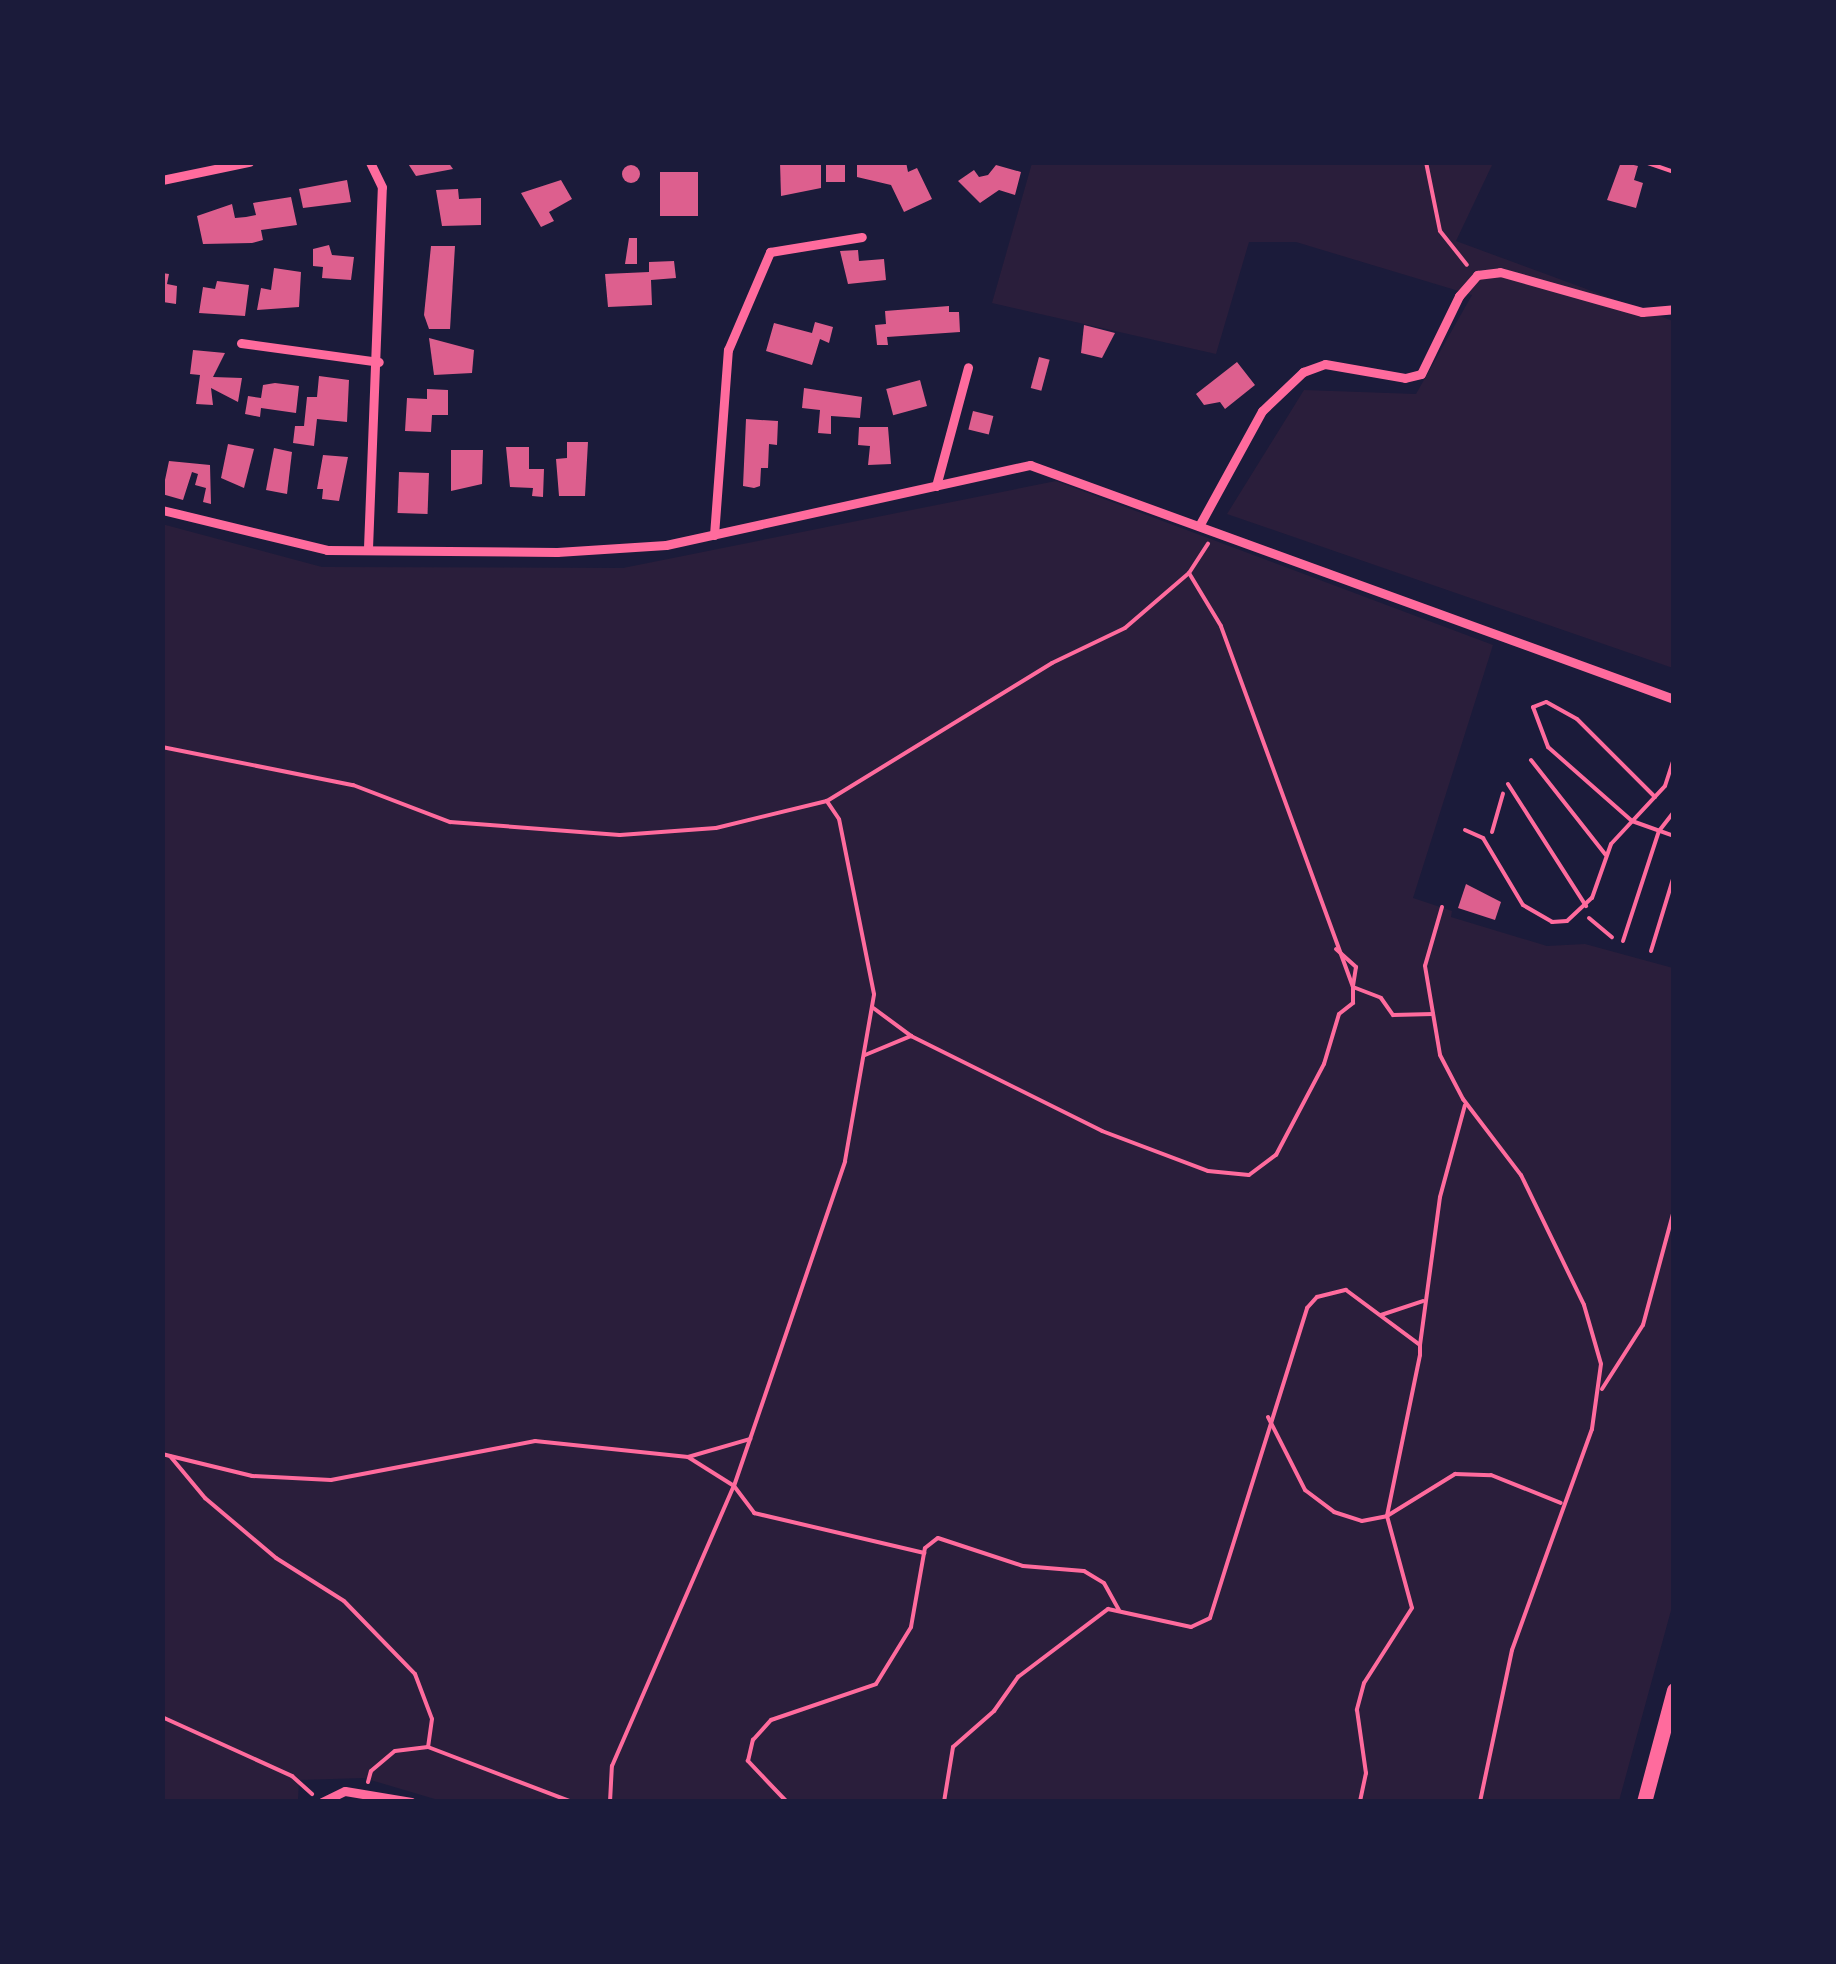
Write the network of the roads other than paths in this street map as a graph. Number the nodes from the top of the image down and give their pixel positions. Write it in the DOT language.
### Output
graph roads {
  1 [pos="250,162"];
  2 [pos="370,162"];
  3 [pos="162,180"];
  4 [pos="862,237"];
  5 [pos="1674,309"];
  6 [pos="241,343"];
  7 [pos="379,362"];
  8 [pos="968,368"];
  9 [pos="936,486"];
  10 [pos="162,510"];
  11 [pos="1199,526"];
  12 [pos="714,534"];
  13 [pos="368,548"];
  14 [pos="1674,699"];
  15 [pos="1674,758"];
  16 [pos="1531,760"];
  17 [pos="1508,784"];
  18 [pos="1655,797"];
  19 [pos="1674,812"];
  20 [pos="1632,822"];
  21 [pos="1465,830"];
  22 [pos="1659,831"];
  23 [pos="1674,836"];
  24 [pos="1606,855"];
  25 [pos="1674,876"];
  26 [pos="1586,906"];
  27 [pos="1623,941"];
  28 [pos="1652,950"];
  29 [pos="1674,1690"];
  30 [pos="320,1802"];
  31 [pos="410,1802"];
  32 [pos="1644,1802"];
  1 -- 3 [label="street"];
  2 -- 7 [label="street"];
  4 -- 12 [label="street"];
  5 -- 11 [label="street"];
  6 -- 7 [label="street"];
  7 -- 13 [label="street"];
  8 -- 9 [label="street"];
  9 -- 11 [label="street"];
  9 -- 12 [label="street"];
  10 -- 13 [label="street"];
  11 -- 14 [label="street"];
  12 -- 13 [label="street"];
  15 -- 18 [label="lane"];
  16 -- 24 [label="lane"];
  17 -- 26 [label="lane"];
  18 -- 20 [label="lane"];
  18 -- 20 [label="lane"];
  19 -- 22 [label="lane"];
  20 -- 22 [label="lane"];
  20 -- 24 [label="lane"];
  21 -- 26 [label="lane"];
  22 -- 23 [label="lane"];
  22 -- 27 [label="lane"];
  24 -- 26 [label="lane"];
  25 -- 28 [label="lane"];
  29 -- 32 [label="highway"];
  30 -- 31 [label="street"];
}
